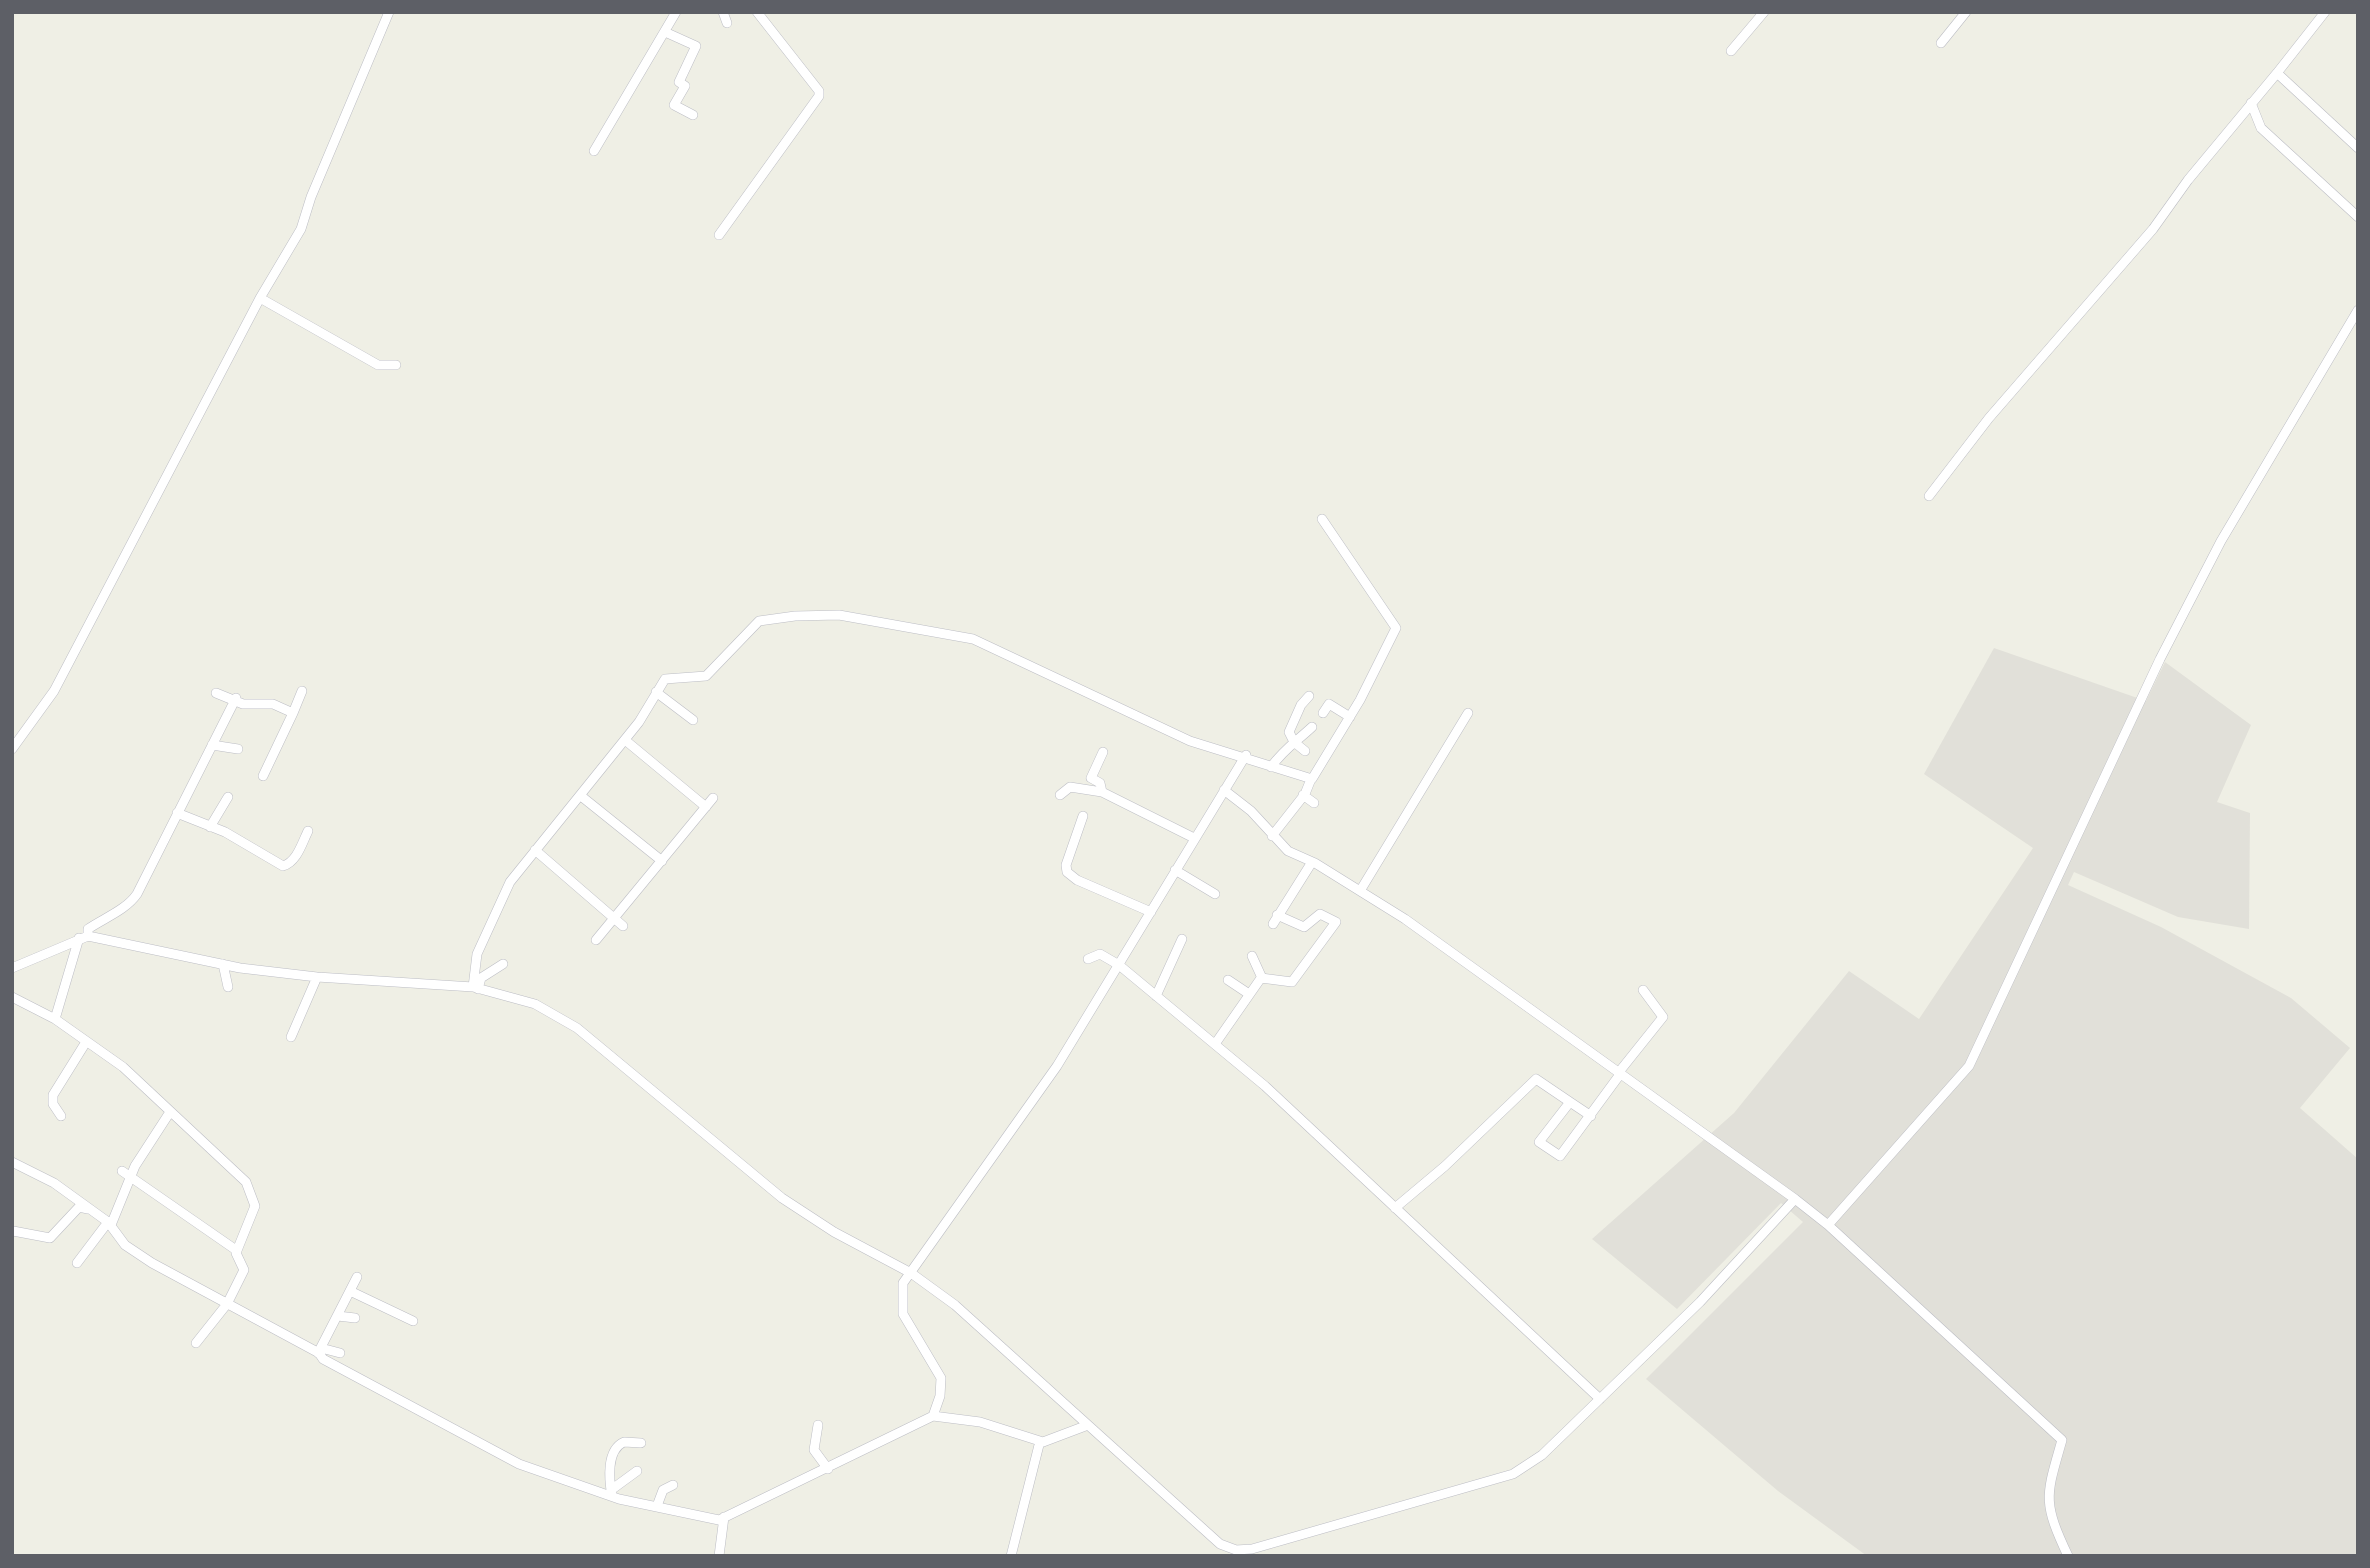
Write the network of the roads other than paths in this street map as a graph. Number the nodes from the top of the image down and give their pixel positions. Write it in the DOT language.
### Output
graph roads {
  1 [pos="389,12"];
  2 [pos="676,12"];
  3 [pos="723,12"];
  4 [pos="757,12"];
  5 [pos="1764,12"];
  6 [pos="1966,12"];
  7 [pos="2325,12"];
  8 [pos="727,23"];
  9 [pos="665,32"];
  10 [pos="1941,43"];
  11 [pos="1731,51"];
  12 [pos="2277,73"];
  13 [pos="2251,103"];
  14 [pos="693,116"];
  15 [pos="2358,148"];
  16 [pos="594,151"];
  17 [pos="2358,217"];
  18 [pos="719,235"];
  19 [pos="260,298"];
  20 [pos="2358,310"];
  21 [pos="396,365"];
  22 [pos="1929,496"];
  23 [pos="1322,519"];
  24 [pos="302,691"];
  25 [pos="656,692"];
  26 [pos="216,693"];
  27 [pos="1309,696"];
  28 [pos="235,700"];
  29 [pos="293,713"];
  30 [pos="1324,713"];
  31 [pos="1468,713"];
  32 [pos="1350,717"];
  33 [pos="693,720"];
  34 [pos="1312,727"];
  35 [pos="625,740"];
  36 [pos="1294,742"];
  37 [pos="212,745"];
  38 [pos="12,748"];
  39 [pos="238,749"];
  40 [pos="1305,751"];
  41 [pos="1103,752"];
  42 [pos="1246,756"];
  43 [pos="1271,767"];
  44 [pos="263,776"];
  45 [pos="1311,779"];
  46 [pos="1224,790"];
  47 [pos="1102,792"];
  48 [pos="1060,795"];
  49 [pos="1303,795"];
  50 [pos="581,796"];
  51 [pos="228,797"];
  52 [pos="713,798"];
  53 [pos="1314,803"];
  54 [pos="706,807"];
  55 [pos="177,813"];
  56 [pos="1083,816"];
  57 [pos="211,827"];
  58 [pos="308,831"];
  59 [pos="1272,836"];
  60 [pos="1194,838"];
  61 [pos="535,850"];
  62 [pos="662,861"];
  63 [pos="1312,862"];
  64 [pos="1175,870"];
  65 [pos="1360,891"];
  66 [pos="1215,894"];
  67 [pos="1151,912"];
  68 [pos="615,918"];
  69 [pos="623,926"];
  70 [pos="83,937"];
  71 [pos="1182,939"];
  72 [pos="596,940"];
  73 [pos="1252,956"];
  74 [pos="1088,959"];
  75 [pos="223,964"];
  76 [pos="503,964"];
  77 [pos="1119,965"];
  78 [pos="12,968"];
  79 [pos="317,977"];
  80 [pos="1262,978"];
  81 [pos="1228,980"];
  82 [pos="228,987"];
  83 [pos="476,988"];
  84 [pos="1643,990"];
  85 [pos="1249,994"];
  86 [pos="1156,996"];
  87 [pos="12,997"];
  88 [pos="55,1019"];
  89 [pos="291,1037"];
  90 [pos="86,1042"];
  91 [pos="1215,1044"];
  92 [pos="1620,1073"];
  93 [pos="1570,1102"];
  94 [pos="170,1112"];
  95 [pos="61,1116"];
  96 [pos="1591,1116"];
  97 [pos="12,1162"];
  98 [pos="126,1174"];
  99 [pos="1795,1199"];
  100 [pos="1395,1208"];
  101 [pos="89,1210"];
  102 [pos="110,1223"];
  103 [pos="1828,1225"];
  104 [pos="13,1231"];
  105 [pos="236,1250"];
  106 [pos="77,1263"];
  107 [pos="911,1272"];
  108 [pos="357,1278"];
  109 [pos="350,1291"];
  110 [pos="227,1304"];
  111 [pos="338,1316"];
  112 [pos="355,1318"];
  113 [pos="413,1321"];
  114 [pos="196,1343"];
  115 [pos="319,1350"];
  116 [pos="340,1353"];
  117 [pos="1600,1399"];
  118 [pos="933,1416"];
  119 [pos="1088,1424"];
  120 [pos="818,1425"];
  121 [pos="1040,1441"];
  122 [pos="641,1443"];
  123 [pos="828,1469"];
  124 [pos="637,1471"];
  125 [pos="673,1485"];
  126 [pos="611,1493"];
  127 [pos="657,1506"];
  128 [pos="724,1517"];
  129 [pos="719,1556"];
  130 [pos="1011,1556"];
  131 [pos="2068,1556"];
  1 -- 19 [label="street"];
  2 -- 9 [label="street"];
  3 -- 8 [label="street"];
  4 -- 18 [label="street"];
  5 -- 11 [label="street"];
  6 -- 10 [label="street"];
  7 -- 12 [label="street"];
  9 -- 14 [label="street"];
  9 -- 16 [label="street"];
  12 -- 13 [label="street"];
  12 -- 15 [label="street"];
  13 -- 17 [label="street"];
  13 -- 22 [label="street"];
  19 -- 21 [label="street"];
  19 -- 38 [label="street"];
  20 -- 103 [label="street"];
  23 -- 32 [label="street"];
  24 -- 29 [label="street"];
  25 -- 33 [label="street"];
  25 -- 35 [label="street"];
  25 -- 42 [label="street"];
  26 -- 28 [label="street"];
  27 -- 36 [label="street"];
  28 -- 29 [label="street"];
  28 -- 37 [label="street"];
  29 -- 44 [label="street"];
  30 -- 32 [label="street"];
  31 -- 65 [label="street"];
  32 -- 45 [label="street"];
  34 -- 36 [label="street"];
  35 -- 50 [label="street"];
  35 -- 54 [label="street"];
  36 -- 40 [label="street"];
  36 -- 43 [label="street"];
  37 -- 39 [label="street"];
  37 -- 55 [label="street"];
  41 -- 47 [label="street"];
  42 -- 43 [label="street"];
  42 -- 46 [label="street"];
  43 -- 45 [label="street"];
  45 -- 49 [label="street"];
  46 -- 59 [label="street"];
  46 -- 60 [label="street"];
  47 -- 48 [label="street"];
  47 -- 60 [label="street"];
  49 -- 53 [label="street"];
  49 -- 59 [label="street"];
  50 -- 61 [label="street"];
  50 -- 62 [label="street"];
  51 -- 57 [label="street"];
  52 -- 54 [label="street"];
  54 -- 62 [label="street"];
  55 -- 57 [label="street"];
  55 -- 70 [label="street"];
  56 -- 67 [label="street"];
  57 -- 58 [label="street"];
  59 -- 63 [label="street"];
  60 -- 64 [label="street"];
  61 -- 68 [label="street"];
  61 -- 83 [label="street"];
  62 -- 68 [label="street"];
  63 -- 65 [label="street"];
  63 -- 80 [label="street"];
  64 -- 66 [label="street"];
  64 -- 67 [label="street"];
  65 -- 92 [label="street"];
  67 -- 77 [label="street"];
  68 -- 69 [label="street"];
  68 -- 72 [label="street"];
  70 -- 75 [label="street"];
  70 -- 78 [label="street"];
  70 -- 88 [label="street"];
  71 -- 86 [label="street"];
  73 -- 80 [label="street"];
  74 -- 77 [label="street"];
  75 -- 79 [label="street"];
  75 -- 82 [label="street"];
  76 -- 83 [label="street"];
  77 -- 86 [label="street"];
  77 -- 107 [label="street"];
  79 -- 83 [label="street"];
  79 -- 89 [label="street"];
  80 -- 85 [label="street"];
  81 -- 85 [label="street"];
  83 -- 107 [label="street"];
  84 -- 92 [label="street"];
  85 -- 91 [label="street"];
  86 -- 91 [label="street"];
  87 -- 88 [label="street"];
  88 -- 90 [label="street"];
  90 -- 94 [label="street"];
  90 -- 95 [label="street"];
  91 -- 100 [label="street"];
  92 -- 96 [label="street"];
  92 -- 99 [label="street"];
  93 -- 96 [label="street"];
  93 -- 96 [label="street"];
  93 -- 100 [label="street"];
  94 -- 98 [label="street"];
  94 -- 105 [label="street"];
  97 -- 101 [label="street"];
  98 -- 102 [label="street"];
  98 -- 105 [label="street"];
  99 -- 103 [label="street"];
  99 -- 117 [label="street"];
  100 -- 117 [label="street"];
  101 -- 102 [label="street"];
  101 -- 104 [label="street"];
  102 -- 106 [label="street"];
  102 -- 110 [label="street"];
  103 -- 131 [label="street"];
  105 -- 110 [label="street"];
  107 -- 118 [label="street"];
  107 -- 119 [label="street"];
  108 -- 109 [label="street"];
  109 -- 111 [label="street"];
  109 -- 113 [label="street"];
  110 -- 114 [label="street"];
  110 -- 115 [label="street"];
  111 -- 112 [label="street"];
  111 -- 115 [label="street"];
  115 -- 116 [label="street"];
  115 -- 126 [label="street"];
  117 -- 119 [label="street"];
  118 -- 121 [label="street"];
  118 -- 123 [label="street"];
  119 -- 121 [label="street"];
  120 -- 123 [label="street"];
  121 -- 130 [label="street"];
  122 -- 126 [label="street"];
  123 -- 128 [label="street"];
  124 -- 126 [label="street"];
  125 -- 127 [label="street"];
  126 -- 127 [label="street"];
  127 -- 128 [label="street"];
  128 -- 129 [label="street"];
}
